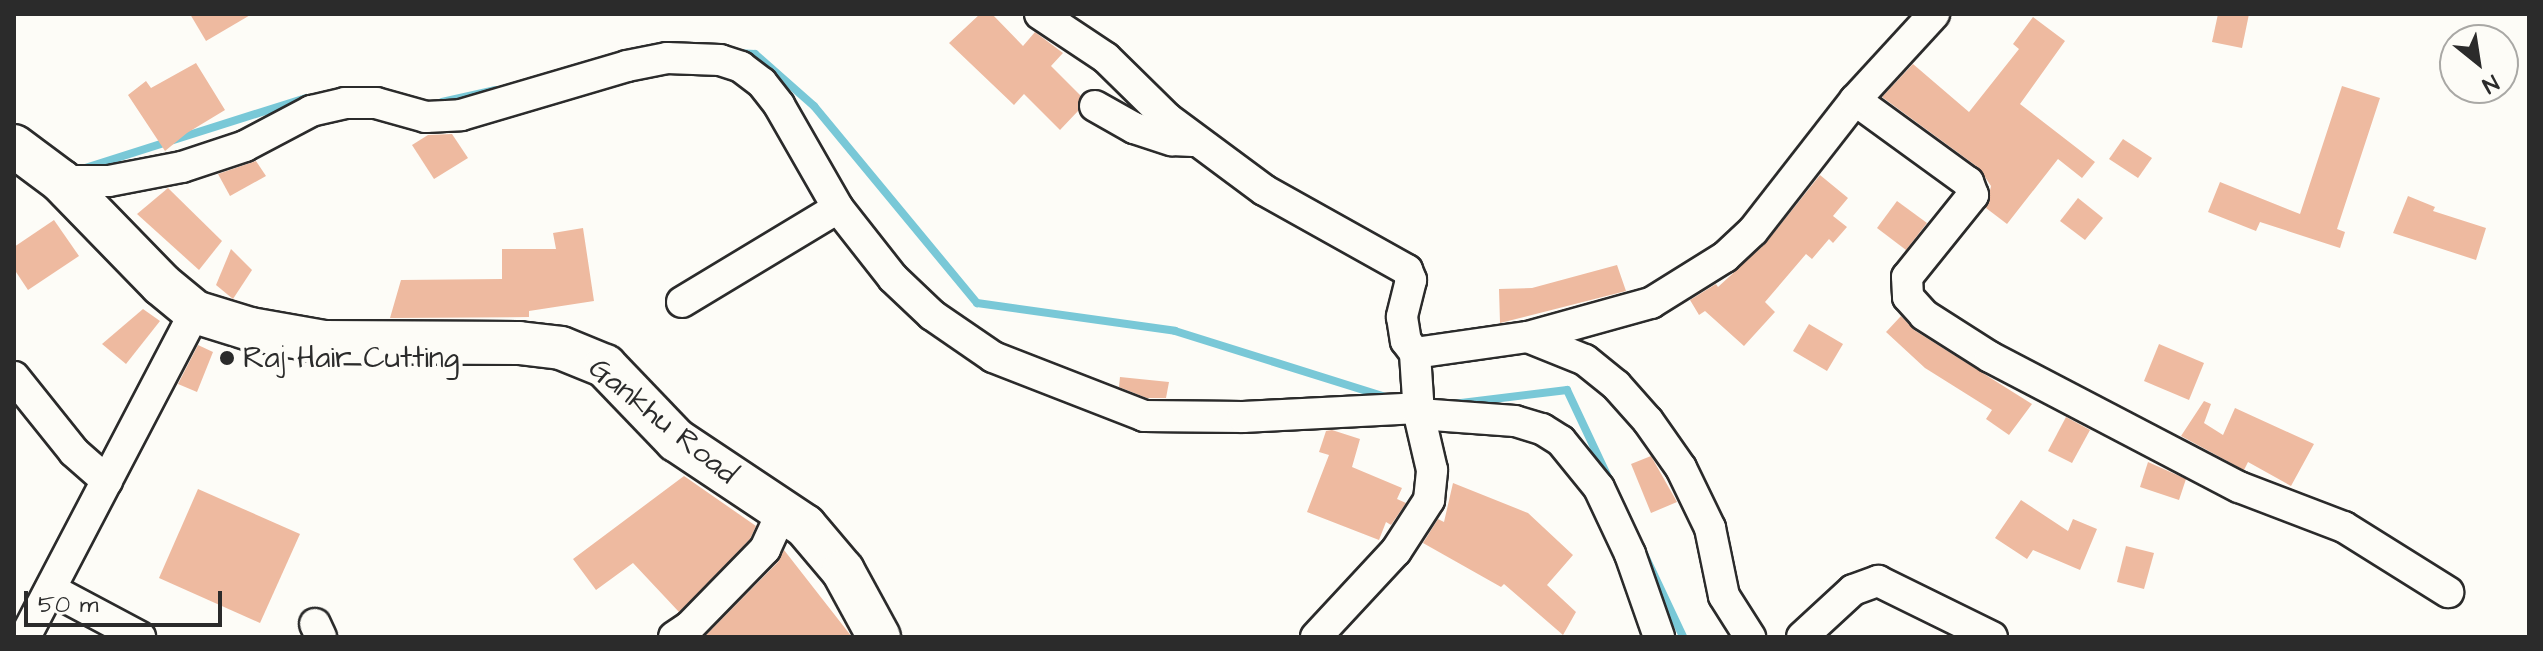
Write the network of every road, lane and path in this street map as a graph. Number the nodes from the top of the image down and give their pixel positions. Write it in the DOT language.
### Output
graph roads {
  1 [pos="1040,14"];
  2 [pos="1934,14"];
  3 [pos="1855,100"];
  4 [pos="1095,106"];
  5 [pos="1199,141"];
  6 [pos="14,146"];
  7 [pos="61,181"];
  8 [pos="838,208"];
  9 [pos="682,302"];
  10 [pos="195,312"];
  11 [pos="1528,337"];
  12 [pos="1415,353"];
  13 [pos="14,377"];
  14 [pos="1418,411"];
  15 [pos="107,481"];
  16 [pos="782,512"];
  17 [pos="52,590"];
  18 [pos="2448,592"];
  19 [pos="25,637"];
  20 [pos="140,637"];
  21 [pos="674,637"];
  22 [pos="879,637"];
  23 [pos="1316,637"];
  24 [pos="1659,637"];
  25 [pos="1750,637"];
  26 [pos="1802,637"];
  27 [pos="1992,637"];
  1 -- 5 [label="street"];
  2 -- 3 [label="street"];
  3 -- 11 [label="street"];
  3 -- 18 [label="street"];
  4 -- 5 [label="street"];
  5 -- 12 [label="street"];
  6 -- 7 [label="main road, Gankhu Road"];
  7 -- 8 [label="street"];
  7 -- 10 [label="main road, Gankhu Road"];
  8 -- 9 [label="street"];
  8 -- 14 [label="street"];
  10 -- 15 [label="street"];
  10 -- 16 [label="main road, Gankhu Road"];
  11 -- 12 [label="street"];
  11 -- 25 [label="street"];
  12 -- 14 [label="street"];
  13 -- 15 [label="street"];
  14 -- 23 [label="street"];
  14 -- 24 [label="street"];
  15 -- 17 [label="street"];
  16 -- 21 [label="street"];
  16 -- 22 [label="main road, Gankhu Road"];
  17 -- 19 [label="street"];
  17 -- 20 [label="street"];
  26 -- 27 [label="street"];
}
